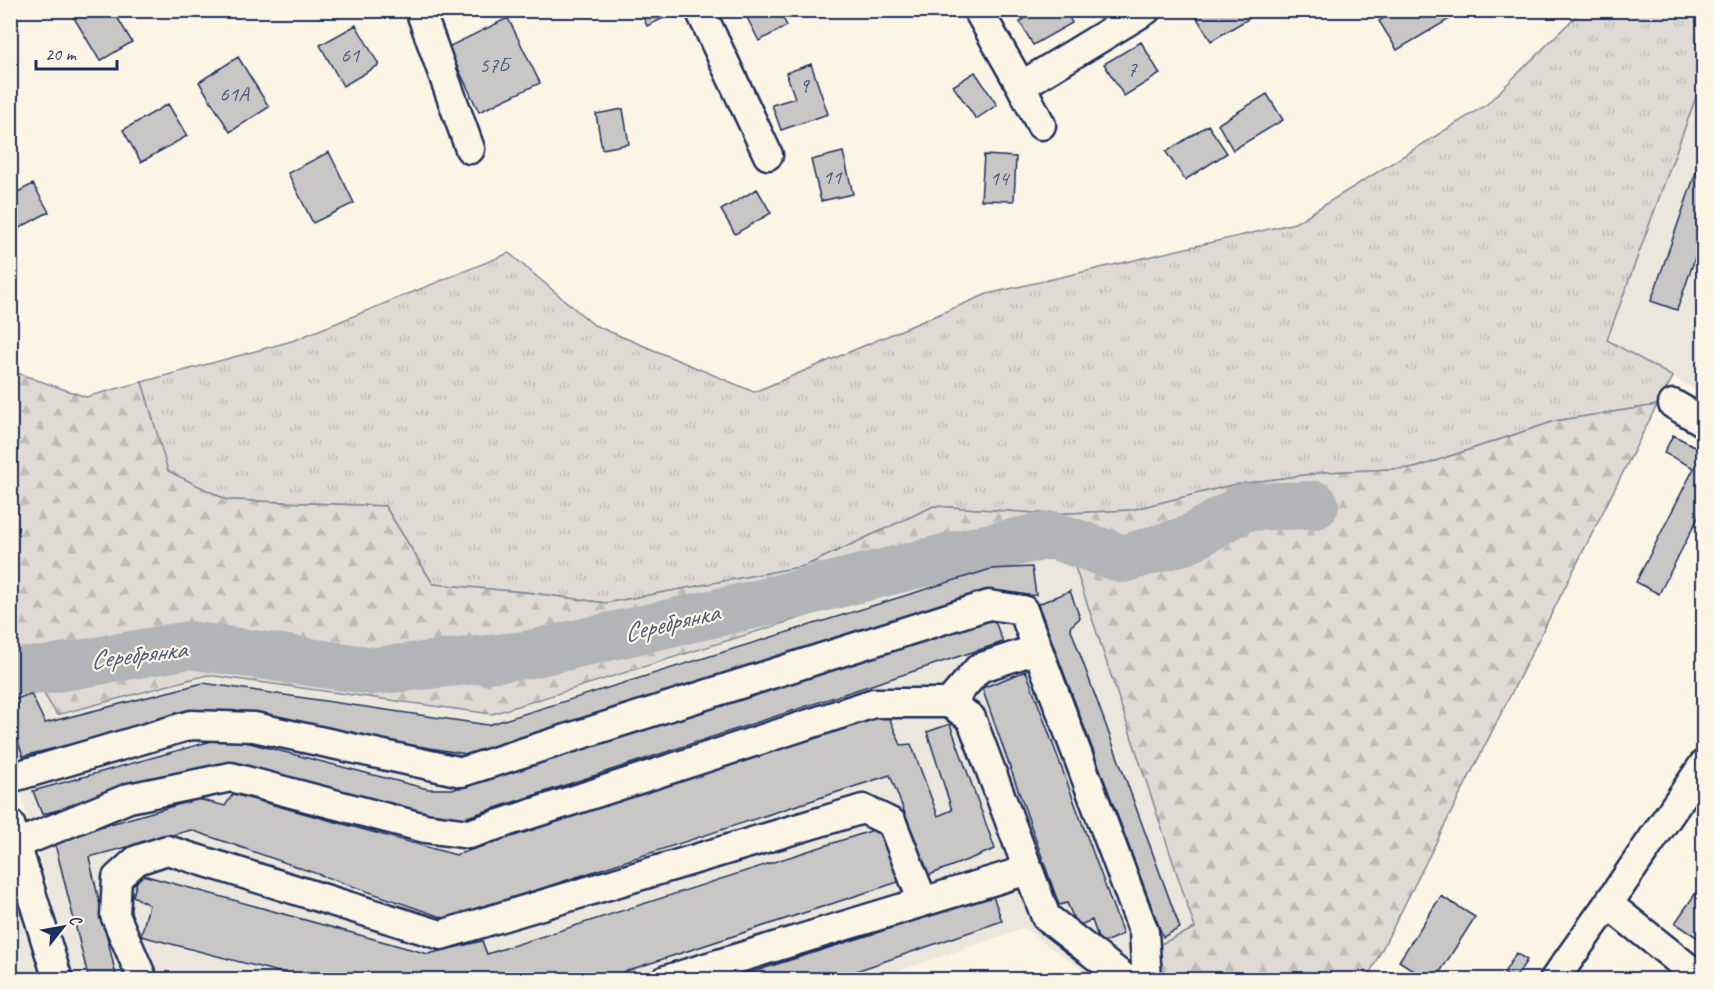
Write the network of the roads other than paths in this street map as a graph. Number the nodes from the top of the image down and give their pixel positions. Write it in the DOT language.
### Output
graph roads {
  1 [pos="420,10"];
  2 [pos="700,10"];
  3 [pos="978,10"];
  4 [pos="1146,10"];
  5 [pos="1021,86"];
  6 [pos="1041,125"];
  7 [pos="470,149"];
  8 [pos="768,155"];
  9 [pos="1673,404"];
  10 [pos="1704,422"];
  11 [pos="1038,649"];
  12 [pos="949,703"];
  13 [pos="1704,764"];
  14 [pos="10,778"];
  15 [pos="14,834"];
  16 [pos="1028,870"];
  17 [pos="19,882"];
  18 [pos="922,902"];
  19 [pos="1608,904"];
  20 [pos="58,980"];
  21 [pos="143,980"];
  22 [pos="666,980"];
  23 [pos="1127,980"];
  24 [pos="1147,980"];
  25 [pos="1554,980"];
  26 [pos="1703,980"];
  1 -- 7 [label="street"];
  2 -- 8 [label="street"];
  3 -- 5 [label="street"];
  4 -- 5 [label="street"];
  5 -- 6 [label="street"];
  9 -- 10 [label="street"];
  11 -- 12 [label="street"];
  11 -- 14 [label="street"];
  11 -- 24 [label="street"];
  12 -- 15 [label="street"];
  12 -- 16 [label="street"];
  13 -- 19 [label="street"];
  15 -- 17 [label="street"];
  16 -- 18 [label="street"];
  16 -- 23 [label="street"];
  17 -- 20 [label="street"];
  18 -- 21 [label="street"];
  18 -- 22 [label="street"];
  19 -- 25 [label="street"];
  19 -- 26 [label="street"];
}
